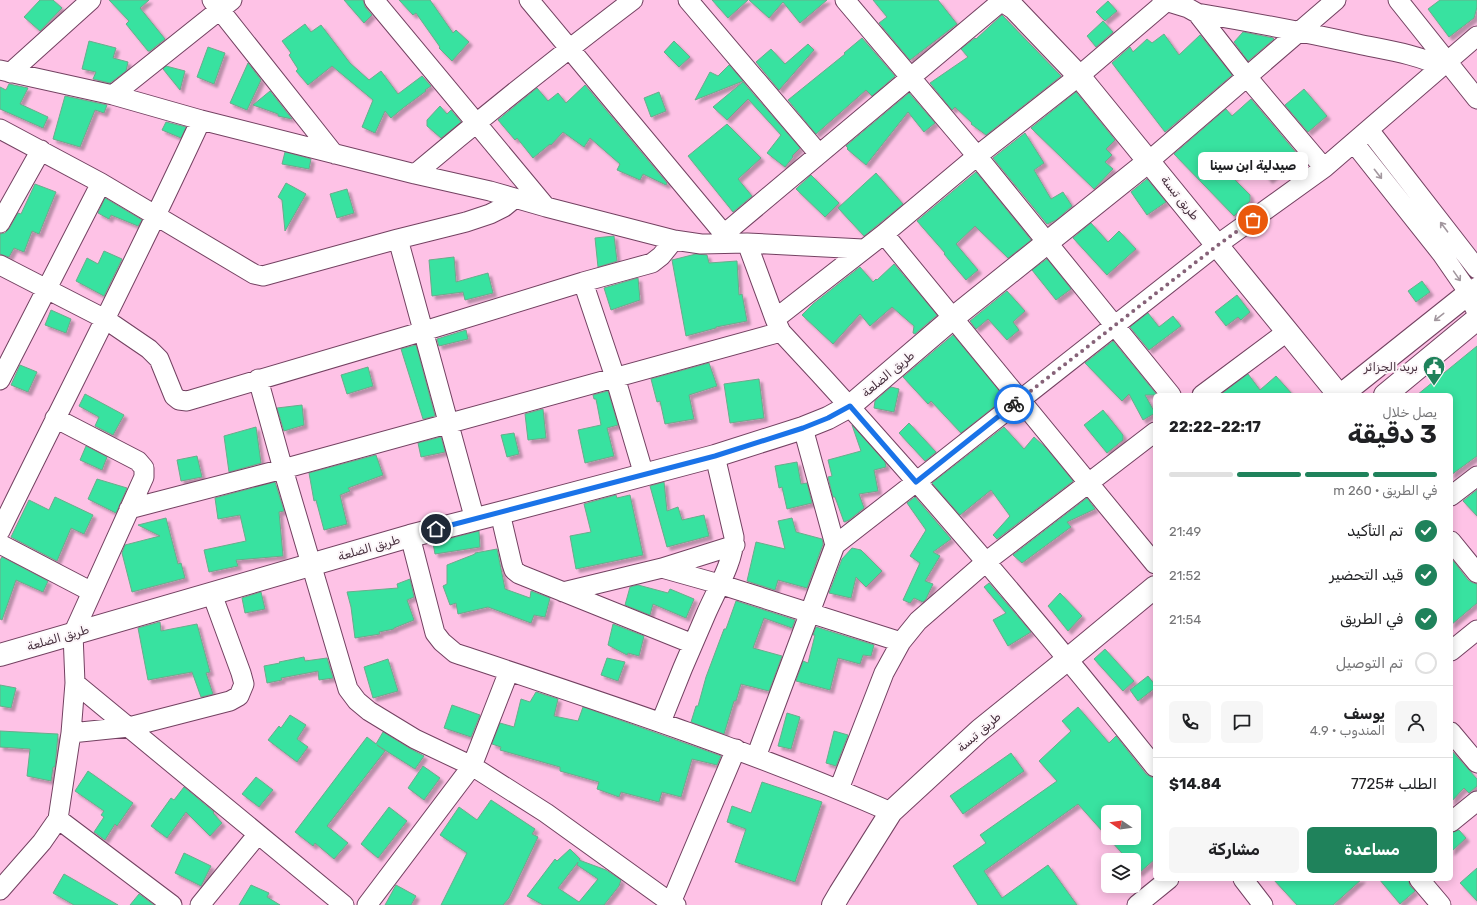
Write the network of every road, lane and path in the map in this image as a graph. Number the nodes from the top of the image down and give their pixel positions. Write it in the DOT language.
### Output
graph roads {
  1 [pos="91,0"];
  2 [pos="374,0"];
  3 [pos="529,0"];
  4 [pos="633,0"];
  5 [pos="688,0"];
  6 [pos="845,0"];
  7 [pos="1166,0"];
  8 [pos="1336,0"];
  9 [pos="1398,0"];
  10 [pos="1006,2"];
  11 [pos="222,3"];
  12 [pos="1197,13"];
  13 [pos="1300,31"];
  14 [pos="1477,36"];
  15 [pos="569,48"];
  16 [pos="1445,65"];
  17 [pos="5,71"];
  18 [pos="1079,76"];
  19 [pos="1247,76"];
  20 [pos="912,78"];
  21 [pos="113,95"];
  22 [pos="1477,99"];
  23 [pos="201,120"];
  24 [pos="476,123"];
  25 [pos="0,129"];
  26 [pos="1369,130"];
  27 [pos="1354,143"];
  28 [pos="41,150"];
  29 [pos="334,154"];
  30 [pos="819,154"];
  31 [pos="976,156"];
  32 [pos="1149,161"];
  33 [pos="1324,168"];
  34 [pos="415,174"];
  35 [pos="101,183"];
  36 [pos="515,198"];
  37 [pos="546,207"];
  38 [pos="157,215"];
  39 [pos="0,223"];
  40 [pos="884,234"];
  41 [pos="398,239"];
  42 [pos="674,240"];
  43 [pos="734,240"];
  44 [pos="1047,242"];
  45 [pos="1218,245"];
  46 [pos="863,249"];
  47 [pos="0,265"];
  48 [pos="1477,269"];
  49 [pos="583,282"];
  50 [pos="46,290"];
  51 [pos="1474,296"];
  52 [pos="953,318"];
  53 [pos="105,319"];
  54 [pos="1477,319"];
  55 [pos="1114,325"];
  56 [pos="778,326"];
  57 [pos="424,331"];
  58 [pos="1288,331"];
  59 [pos="615,377"];
  60 [pos="258,379"];
  61 [pos="0,380"];
  62 [pos="1169,393"];
  63 [pos="1205,393"];
  64 [pos="1338,393"];
  65 [pos="1343,393"];
  66 [pos="1387,393"];
  67 [pos="1020,400"];
  68 [pos="850,406"];
  69 [pos="55,418"];
  70 [pos="449,423"];
  71 [pos="803,428"];
  72 [pos="1153,434"];
  73 [pos="715,456"];
  74 [pos="283,469"];
  75 [pos="644,475"];
  76 [pos="1477,476"];
  77 [pos="916,482"];
  78 [pos="1089,484"];
  79 [pos="1453,494"];
  80 [pos="129,509"];
  81 [pos="500,514"];
  82 [pos="475,520"];
  83 [pos="0,532"];
  84 [pos="410,536"];
  85 [pos="1453,543"];
  86 [pos="0,544"];
  87 [pos="834,544"];
  88 [pos="734,545"];
  89 [pos="987,561"];
  90 [pos="1153,562"];
  91 [pos="312,564"];
  92 [pos="662,568"];
  93 [pos="1477,573"];
  94 [pos="719,584"];
  95 [pos="1153,589"];
  96 [pos="92,592"];
  97 [pos="563,592"];
  98 [pos="212,594"];
  99 [pos="809,613"];
  100 [pos="1477,630"];
  101 [pos="73,634"];
  102 [pos="901,642"];
  103 [pos="692,644"];
  104 [pos="1453,649"];
  105 [pos="0,655"];
  106 [pos="1068,659"];
  107 [pos="509,671"];
  108 [pos="75,683"];
  109 [pos="661,722"];
  110 [pos="129,728"];
  111 [pos="71,733"];
  112 [pos="1453,734"];
  113 [pos="736,749"];
  114 [pos="756,757"];
  115 [pos="1477,763"];
  116 [pos="1153,765"];
  117 [pos="472,766"];
  118 [pos="840,789"];
  119 [pos="1477,802"];
  120 [pos="891,812"];
  121 [pos="58,819"];
  122 [pos="1453,820"];
  123 [pos="258,834"];
  124 [pos="1166,881"];
  125 [pos="1245,881"];
  126 [pos="1421,881"];
  127 [pos="0,890"];
  128 [pos="672,904"];
  129 [pos="172,905"];
  130 [pos="200,905"];
  131 [pos="344,905"];
  132 [pos="367,905"];
  133 [pos="834,905"];
  134 [pos="1136,905"];
  135 [pos="1263,905"];
  136 [pos="1441,905"];
  1 -- 17 [label="street"];
  2 -- 24 [label="street"];
  3 -- 15 [label="street"];
  4 -- 15 [label="street"];
  5 -- 30 [label="street"];
  6 -- 20 [label="street"];
  7 -- 12 [label="street"];
  7 -- 18 [label="street"];
  8 -- 13 [label="street"];
  9 -- 16 [label="street"];
  10 -- 18 [label="main road, طريق تبسة"];
  10 -- 20 [label="street"];
  11 -- 21 [label="street"];
  11 -- 29 [label="street"];
  12 -- 13 [label="street"];
  12 -- 19 [label="street"];
  13 -- 16 [label="street"];
  13 -- 19 [label="street"];
  14 -- 16 [label="street"];
  15 -- 24 [label="street"];
  15 -- 43 [label="street"];
  16 -- 22 [label="street"];
  16 -- 26 [label="street"];
  17 -- 21 [label="street"];
  18 -- 31 [label="street"];
  18 -- 32 [label="main road, طريق تبسة"];
  19 -- 32 [label="street"];
  19 -- 33 [label="street"];
  20 -- 30 [label="street"];
  20 -- 31 [label="street"];
  21 -- 23 [label="street"];
  23 -- 29 [label="street"];
  23 -- 38 [label="street"];
  24 -- 34 [label="street"];
  24 -- 37 [label="street"];
  25 -- 28 [label="street"];
  26 -- 27 [label="street"];
  48 -- 26 [label="street, one-way"];
  27 -- 33 [label="street"];
  27 -- 51 [label="street, one-way"];
  28 -- 35 [label="street"];
  28 -- 39 [label="street"];
  29 -- 34 [label="street"];
  30 -- 43 [label="street"];
  31 -- 40 [label="street"];
  31 -- 44 [label="street"];
  32 -- 44 [label="main road, طريق الضلعة"];
  32 -- 45 [label="main road, طريق تبسة"];
  33 -- 45 [label="street"];
  34 -- 36 [label="street"];
  35 -- 38 [label="street"];
  35 -- 50 [label="street"];
  36 -- 37 [label="street"];
  36 -- 41 [label="street"];
  37 -- 42 [label="street"];
  38 -- 41 [label="street"];
  38 -- 53 [label="street"];
  40 -- 46 [label="street"];
  40 -- 52 [label="street"];
  41 -- 57 [label="street"];
  42 -- 43 [label="street"];
  42 -- 49 [label="street"];
  43 -- 46 [label="street"];
  43 -- 56 [label="street"];
  44 -- 52 [label="main road, طريق الضلعة"];
  44 -- 55 [label="street"];
  45 -- 55 [label="street"];
  45 -- 58 [label="main road, طريق تبسة"];
  46 -- 56 [label="street"];
  47 -- 50 [label="street"];
  49 -- 57 [label="street"];
  49 -- 59 [label="street"];
  50 -- 53 [label="street"];
  50 -- 61 [label="street"];
  51 -- 65 [label="main road, one-way"];
  52 -- 67 [label="street"];
  52 -- 68 [label="main road, طريق الضلعة"];
  53 -- 60 [label="street"];
  53 -- 69 [label="street"];
  54 -- 66 [label="main road"];
  55 -- 62 [label="street"];
  55 -- 67 [label="street"];
  56 -- 59 [label="street"];
  56 -- 68 [label="street"];
  57 -- 60 [label="street"];
  57 -- 70 [label="street"];
  58 -- 63 [label="street"];
  58 -- 64 [label="main road, طريق تبسة"];
  59 -- 70 [label="street"];
  59 -- 75 [label="street"];
  60 -- 74 [label="street"];
  67 -- 77 [label="street"];
  67 -- 78 [label="street"];
  68 -- 71 [label="main road, طريق الضلعة"];
  68 -- 77 [label="street"];
  69 -- 80 [label="street"];
  69 -- 83 [label="street"];
  70 -- 74 [label="street"];
  70 -- 82 [label="street"];
  71 -- 73 [label="main road, طريق الضلعة"];
  71 -- 87 [label="street"];
  72 -- 78 [label="street"];
  73 -- 75 [label="main road, طريق الضلعة"];
  73 -- 88 [label="street"];
  74 -- 80 [label="street"];
  74 -- 91 [label="street"];
  75 -- 81 [label="main road, طريق الضلعة"];
  76 -- 79 [label="street"];
  77 -- 87 [label="street"];
  77 -- 89 [label="street"];
  78 -- 89 [label="street"];
  78 -- 90 [label="street"];
  80 -- 96 [label="street"];
  81 -- 82 [label="main road, طريق الضلعة"];
  81 -- 97 [label="street"];
  82 -- 84 [label="main road, طريق الضلعة"];
  84 -- 91 [label="main road, طريق الضلعة"];
  84 -- 107 [label="street"];
  85 -- 93 [label="street"];
  86 -- 96 [label="street"];
  87 -- 99 [label="street"];
  88 -- 92 [label="street"];
  88 -- 94 [label="street"];
  89 -- 102 [label="street"];
  89 -- 106 [label="street"];
  91 -- 98 [label="main road, طريق الضلعة"];
  91 -- 117 [label="street"];
  92 -- 94 [label="street"];
  92 -- 97 [label="street"];
  94 -- 99 [label="street"];
  94 -- 103 [label="street"];
  95 -- 106 [label="main road, طريق تبسة"];
  96 -- 101 [label="street"];
  97 -- 103 [label="street"];
  98 -- 101 [label="main road, طريق الضلعة"];
  98 -- 110 [label="street"];
  99 -- 102 [label="street"];
  99 -- 114 [label="street"];
  100 -- 104 [label="street"];
  101 -- 105 [label="main road, طريق الضلعة"];
  101 -- 108 [label="street"];
  102 -- 118 [label="street"];
  103 -- 109 [label="street"];
  106 -- 116 [label="street"];
  106 -- 120 [label="main road, طريق تبسة"];
  107 -- 109 [label="street"];
  107 -- 117 [label="street"];
  108 -- 110 [label="street"];
  108 -- 111 [label="street"];
  109 -- 113 [label="street"];
  110 -- 111 [label="street"];
  110 -- 123 [label="street"];
  111 -- 121 [label="street"];
  112 -- 115 [label="street"];
  113 -- 114 [label="street"];
  113 -- 128 [label="street"];
  114 -- 118 [label="street"];
  117 -- 128 [label="street"];
  117 -- 132 [label="street"];
  118 -- 120 [label="street"];
  119 -- 122 [label="street"];
  120 -- 133 [label="main road, طريق تبسة"];
  121 -- 127 [label="street"];
  121 -- 129 [label="street"];
  123 -- 130 [label="street"];
  123 -- 131 [label="street"];
  124 -- 134 [label="street"];
  125 -- 135 [label="street"];
  126 -- 136 [label="street"];
}
